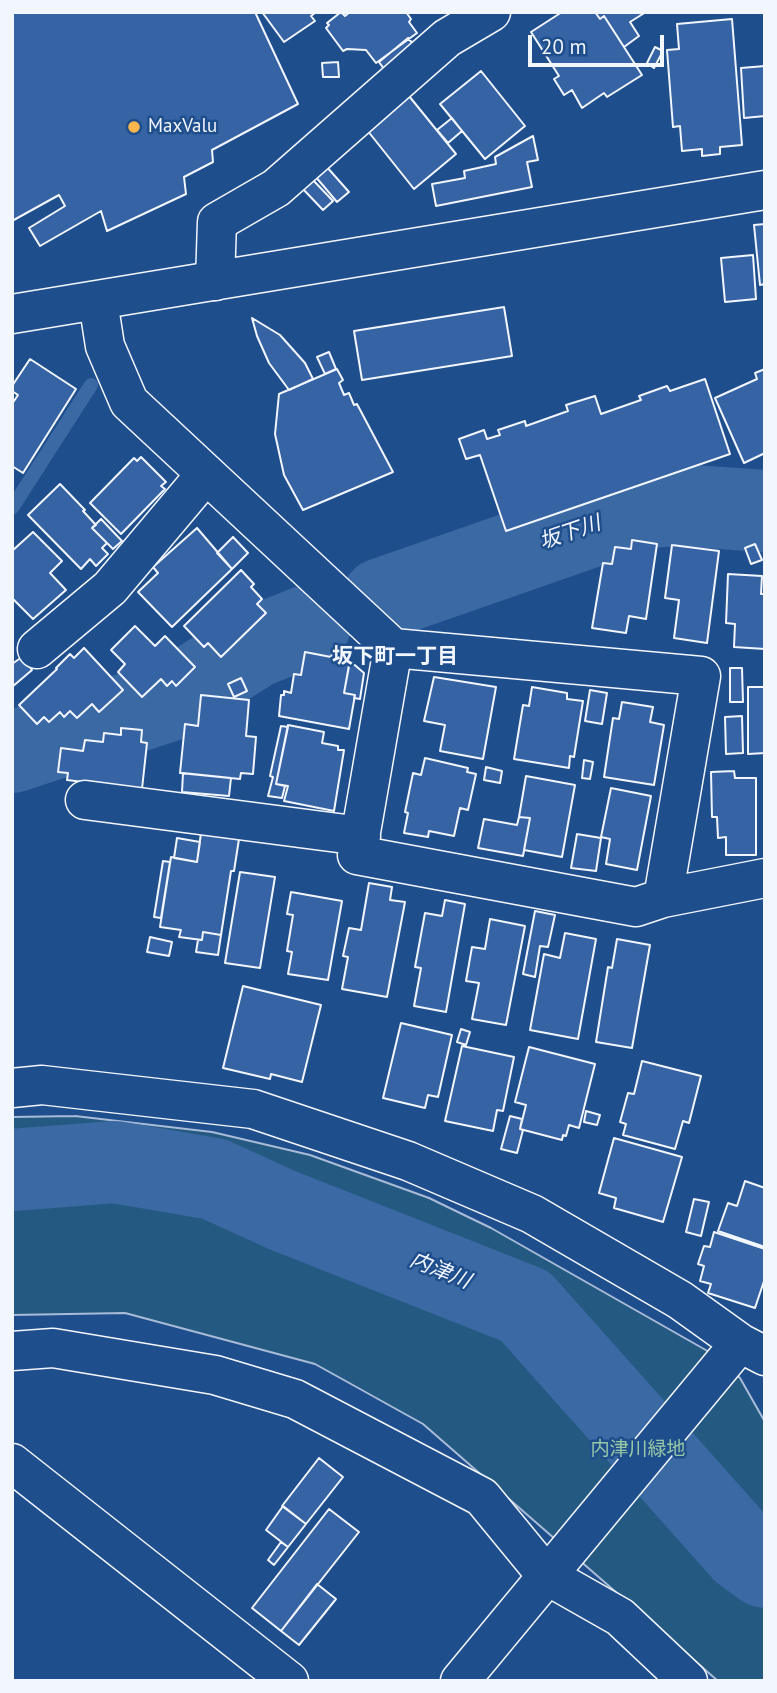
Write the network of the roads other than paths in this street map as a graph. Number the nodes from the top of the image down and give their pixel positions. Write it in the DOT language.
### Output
graph roads {
  1 [pos="491,12"];
  2 [pos="765,190"];
  3 [pos="215,281"];
  4 [pos="98,301"];
  5 [pos="12,314"];
  6 [pos="206,474"];
  7 [pos="393,648"];
  8 [pos="37,649"];
  9 [pos="85,800"];
  10 [pos="361,836"];
  11 [pos="765,878"];
  12 [pos="663,898"];
  13 [pos="12,1088"];
  14 [pos="752,1349"];
  15 [pos="12,1351"];
  16 [pos="765,1384"];
  17 [pos="12,1463"];
  18 [pos="547,1576"];
  19 [pos="289,1681"];
  20 [pos="460,1681"];
  21 [pos="688,1681"];
  1 -- 3 [label="street"];
  2 -- 3 [label="street"];
  3 -- 4 [label="street"];
  4 -- 5 [label="street"];
  4 -- 6 [label="street"];
  6 -- 7 [label="street"];
  6 -- 8 [label="street"];
  7 -- 10 [label="street"];
  7 -- 12 [label="street"];
  9 -- 10 [label="street"];
  10 -- 12 [label="street"];
  11 -- 12 [label="street"];
  13 -- 14 [label="street"];
  14 -- 16 [label="street"];
  14 -- 18 [label="street"];
  15 -- 18 [label="street"];
  17 -- 19 [label="street"];
  18 -- 20 [label="street"];
  18 -- 21 [label="street"];
}
